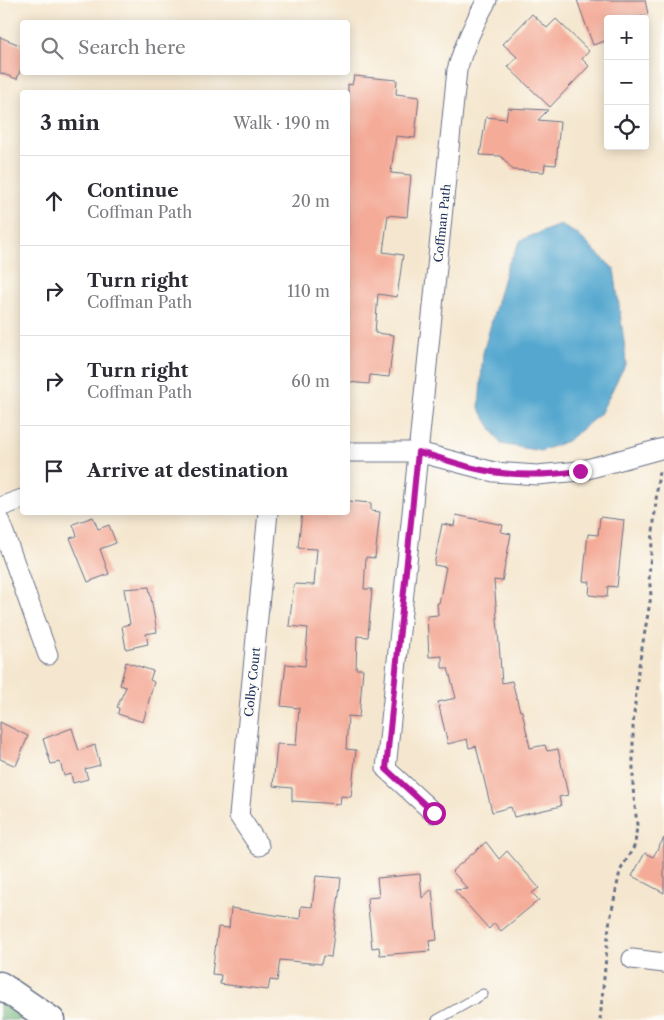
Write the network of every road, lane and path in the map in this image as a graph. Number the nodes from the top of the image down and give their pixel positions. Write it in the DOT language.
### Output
graph roads {
  1 [pos="487,0"];
  2 [pos="662,449"];
  3 [pos="350,452"];
  4 [pos="418,452"];
  5 [pos="20,500"];
  6 [pos="0,507"];
  7 [pos="268,515"];
  8 [pos="0,522"];
  9 [pos="48,655"];
  10 [pos="434,813"];
  11 [pos="259,846"];
  12 [pos="632,959"];
  13 [pos="664,963"];
  14 [pos="0,985"];
  15 [pos="484,994"];
  16 [pos="52,1020"];
  17 [pos="437,1020"];
  18 [pos="600,1020"];
  1 -- 4 [label="street, Coffman Path"];
  2 -- 4 [label="street"];
  2 -- 18 [label="path"];
  3 -- 4 [label="street"];
  4 -- 10 [label="street, Coffman Path"];
  5 -- 6 [label="street"];
  7 -- 11 [label="street, Colby Court"];
  8 -- 9 [label="street"];
  12 -- 13 [label="street"];
  14 -- 16 [label="street"];
  15 -- 17 [label="lane"];
}
